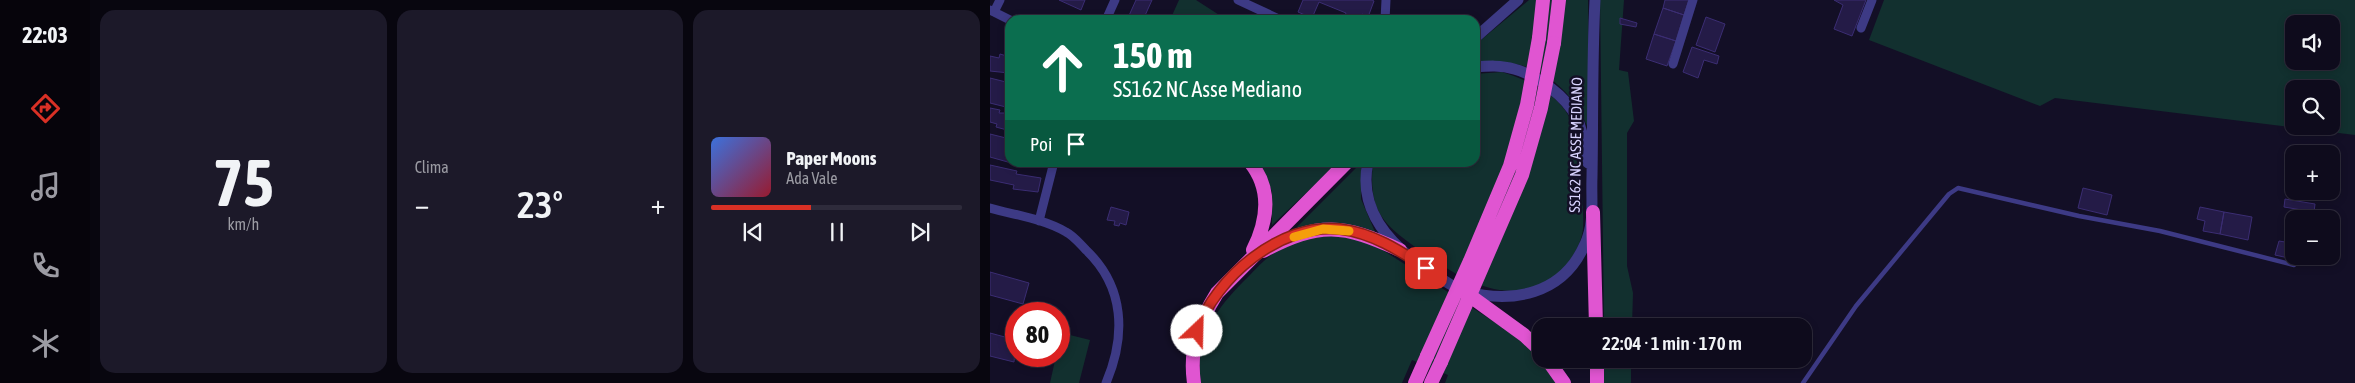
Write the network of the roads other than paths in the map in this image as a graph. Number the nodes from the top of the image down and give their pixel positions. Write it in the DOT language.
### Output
graph roads {
  1 [pos="1000,0"];
  2 [pos="1115,0"];
  3 [pos="1238,0"];
  4 [pos="1386,0"];
  5 [pos="1518,0"];
  6 [pos="1543,0"];
  7 [pos="1559,0"];
  8 [pos="1595,0"];
  9 [pos="1693,0"];
  10 [pos="1872,0"];
  11 [pos="992,11"];
  12 [pos="1108,15"];
  13 [pos="1270,15"];
  14 [pos="1385,15"];
  15 [pos="1005,18"];
  16 [pos="1861,28"];
  17 [pos="1480,34"];
  18 [pos="1673,64"];
  19 [pos="1480,67"];
  20 [pos="1053,167"];
  21 [pos="1254,167"];
  22 [pos="1342,167"];
  23 [pos="1368,167"];
  24 [pos="1592,180"];
  25 [pos="990,208"];
  26 [pos="1593,212"];
  27 [pos="1039,221"];
  28 [pos="1400,250"];
  29 [pos="1249,258"];
  30 [pos="2285,263"];
  31 [pos="1462,290"];
  32 [pos="1596,318"];
  33 [pos="1532,343"];
  34 [pos="1553,368"];
  35 [pos="1597,368"];
  36 [pos="1106,383"];
  37 [pos="1194,383"];
  38 [pos="1415,383"];
  39 [pos="1431,383"];
  40 [pos="1564,383"];
  41 [pos="1597,383"];
  42 [pos="1802,383"];
  1 -- 11 [label="street"];
  2 -- 12 [label="street"];
  3 -- 13 [label="street"];
  4 -- 14 [label="street"];
  5 -- 17 [label="street"];
  6 -- 38 [label="highway, bridge"];
  7 -- 39 [label="highway, SS162 NC ASSE MEDIANO, bridge"];
  8 -- 24 [label="street, SS162 NC ASSE MEDIANO"];
  9 -- 18 [label="street"];
  10 -- 16 [label="street"];
  11 -- 15 [label="street"];
  19 -- 24 [label="street"];
  20 -- 27 [label="street"];
  21 -- 29 [label="highway"];
  22 -- 29 [label="highway"];
  23 -- 28 [label="street, SS162 NC ASSE MEDIANO"];
  24 -- 26 [label="street, SS162 NC ASSE MEDIANO"];
  25 -- 27 [label="street"];
  26 -- 31 [label="street, SS162 NC ASSE MEDIANO"];
  26 -- 32 [label="highway"];
  27 -- 36 [label="street"];
  28 -- 29 [label="highway"];
  28 -- 31 [label="street, SS162 NC ASSE MEDIANO"];
  29 -- 37 [label="highway"];
  30 -- 42 [label="lane"];
  31 -- 33 [label="highway"];
  34 -- 40 [label="highway"];
  35 -- 41 [label="highway"];
}
